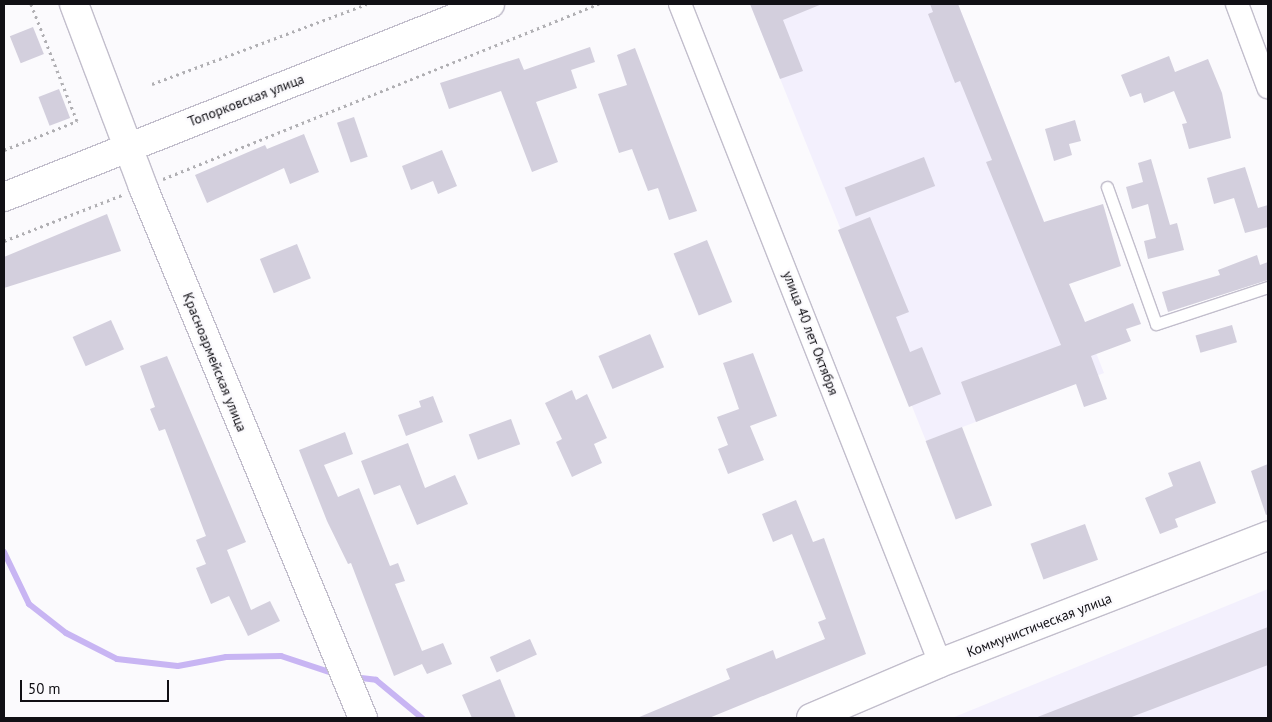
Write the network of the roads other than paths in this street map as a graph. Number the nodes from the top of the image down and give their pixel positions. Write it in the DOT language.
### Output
graph roads {
  1 [pos="74,4"];
  2 [pos="490,4"];
  3 [pos="680,4"];
  4 [pos="1237,4"];
  5 [pos="1268,87"];
  6 [pos="129,146"];
  7 [pos="1108,187"];
  8 [pos="4,197"];
  9 [pos="1268,287"];
  10 [pos="1268,536"];
  11 [pos="940,663"];
  12 [pos="363,718"];
  13 [pos="811,718"];
  1 -- 6 [label="street, Красноармейская улица"];
  2 -- 6 [label="street, Топорковская улица"];
  3 -- 11 [label="street, улица 40 лет Октября"];
  4 -- 5 [label="street"];
  6 -- 8 [label="street, Топорковская улица"];
  6 -- 12 [label="street, Красноармейская улица"];
  7 -- 9 [label="lane"];
  10 -- 11 [label="street, Коммунистическая улица"];
  11 -- 13 [label="street, Коммунистическая улица"];
}
